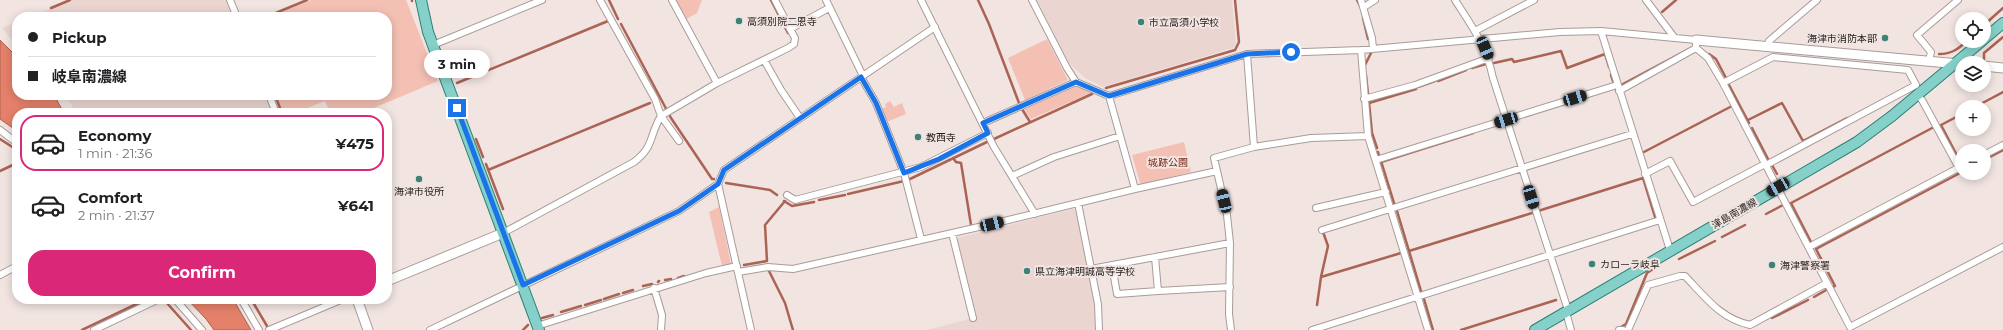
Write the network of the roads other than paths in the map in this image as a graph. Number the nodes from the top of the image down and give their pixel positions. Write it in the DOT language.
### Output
graph roads {
  1 [pos="230,0"];
  2 [pos="421,0"];
  3 [pos="542,0"];
  4 [pos="600,0"];
  5 [pos="672,0"];
  6 [pos="775,0"];
  7 [pos="826,0"];
  8 [pos="921,0"];
  9 [pos="1032,0"];
  10 [pos="1361,0"];
  11 [pos="1375,0"];
  12 [pos="1455,0"];
  13 [pos="1534,0"];
  14 [pos="1646,0"];
  15 [pos="1817,0"];
  16 [pos="1958,0"];
  17 [pos="1364,7"];
  18 [pos="829,8"];
  19 [pos="235,12"];
  20 [pos="2003,23"];
  21 [pos="935,27"];
  22 [pos="790,29"];
  23 [pos="1475,31"];
  24 [pos="1601,31"];
  25 [pos="1991,33"];
  26 [pos="1674,37"];
  27 [pos="1481,39"];
  28 [pos="1696,44"];
  29 [pos="433,45"];
  30 [pos="1767,46"];
  31 [pos="1975,48"];
  32 [pos="1373,49"];
  33 [pos="1361,50"];
  34 [pos="1247,54"];
  35 [pos="1967,56"];
  36 [pos="1489,58"];
  37 [pos="764,60"];
  38 [pos="1929,61"];
  39 [pos="1955,64"];
  40 [pos="1955,67"];
  41 [pos="1991,67"];
  42 [pos="2003,68"];
  43 [pos="862,76"];
  44 [pos="1076,82"];
  45 [pos="717,83"];
  46 [pos="1724,83"];
  47 [pos="1618,88"];
  48 [pos="1917,95"];
  49 [pos="1109,96"];
  50 [pos="1364,99"];
  51 [pos="662,115"];
  52 [pos="800,118"];
  53 [pos="1506,120"];
  54 [pos="983,123"];
  55 [pos="0,130"];
  56 [pos="988,133"];
  57 [pos="1632,134"];
  58 [pos="1120,136"];
  59 [pos="1368,136"];
  60 [pos="12,139"];
  61 [pos="679,141"];
  62 [pos="2003,145"];
  63 [pos="1254,147"];
  64 [pos="1991,151"];
  65 [pos="1955,158"];
  66 [pos="1376,160"];
  67 [pos="1766,164"];
  68 [pos="1521,168"];
  69 [pos="1955,170"];
  70 [pos="1217,171"];
  71 [pos="904,173"];
  72 [pos="1645,174"];
  73 [pos="1012,176"];
  74 [pos="718,184"];
  75 [pos="1778,187"];
  76 [pos="1135,188"];
  77 [pos="1386,192"];
  78 [pos="786,195"];
  79 [pos="1078,203"];
  80 [pos="1316,208"];
  81 [pos="1391,208"];
  82 [pos="1035,214"];
  83 [pos="1660,220"];
  84 [pos="1322,230"];
  85 [pos="503,232"];
  86 [pos="952,233"];
  87 [pos="921,239"];
  88 [pos="1230,243"];
  89 [pos="1809,247"];
  90 [pos="2003,247"];
  91 [pos="1670,250"];
  92 [pos="1549,255"];
  93 [pos="1155,257"];
  94 [pos="1112,266"];
  95 [pos="12,269"];
  96 [pos="737,269"];
  97 [pos="1091,270"];
  98 [pos="0,275"];
  99 [pos="392,279"];
  100 [pos="1828,283"];
  101 [pos="523,285"];
  102 [pos="1230,286"];
  103 [pos="654,288"];
  104 [pos="1158,291"];
  105 [pos="1418,296"];
  106 [pos="149,304"];
  107 [pos="179,304"];
  108 [pos="244,304"];
  109 [pos="331,304"];
  110 [pos="359,304"];
  111 [pos="1567,311"];
  112 [pos="972,318"];
  113 [pos="538,328"];
  114 [pos="1851,328"];
  115 [pos="94,330"];
  116 [pos="202,330"];
  117 [pos="259,330"];
  118 [pos="269,330"];
  119 [pos="368,330"];
  120 [pos="430,330"];
  121 [pos="661,330"];
  122 [pos="751,330"];
  123 [pos="1099,330"];
  124 [pos="1231,330"];
  125 [pos="1312,330"];
  126 [pos="1428,330"];
  127 [pos="1534,330"];
  128 [pos="1572,330"];
  129 [pos="1618,330"];
  130 [pos="1623,330"];
  131 [pos="1628,330"];
  1 -- 19 [label="street"];
  2 -- 29 [label="main road"];
  3 -- 29 [label="street"];
  4 -- 51 [label="street"];
  5 -- 45 [label="street"];
  6 -- 22 [label="street"];
  7 -- 18 [label="street"];
  8 -- 21 [label="street"];
  9 -- 44 [label="street"];
  10 -- 17 [label="street"];
  11 -- 17 [label="street"];
  12 -- 23 [label="street"];
  13 -- 23 [label="street"];
  14 -- 26 [label="street"];
  15 -- 30 [label="street"];
  16 -- 38 [label="street"];
  17 -- 32 [label="street"];
  18 -- 22 [label="street"];
  18 -- 43 [label="street"];
  20 -- 25 [label="main road, 津島南濃線"];
  21 -- 43 [label="street"];
  21 -- 54 [label="street"];
  22 -- 37 [label="street"];
  23 -- 27 [label="street"];
  24 -- 26 [label="street"];
  24 -- 27 [label="street"];
  24 -- 47 [label="street"];
  26 -- 28 [label="street"];
  27 -- 32 [label="street"];
  27 -- 36 [label="street"];
  28 -- 30 [label="street"];
  28 -- 46 [label="street"];
  28 -- 47 [label="street"];
  29 -- 85 [label="main road"];
  30 -- 38 [label="street"];
  31 -- 35 [label="main road, 津島南濃線"];
  32 -- 33 [label="street"];
  33 -- 34 [label="street"];
  33 -- 50 [label="street"];
  34 -- 49 [label="street"];
  34 -- 63 [label="street"];
  36 -- 50 [label="street"];
  36 -- 53 [label="street"];
  37 -- 45 [label="street"];
  37 -- 52 [label="street"];
  38 -- 39 [label="street"];
  40 -- 48 [label="main road, 津島南濃線"];
  41 -- 42 [label="street"];
  43 -- 52 [label="street"];
  43 -- 71 [label="street"];
  44 -- 49 [label="street"];
  44 -- 54 [label="street"];
  45 -- 51 [label="street"];
  46 -- 67 [label="street"];
  46 -- 67 [label="street"];
  47 -- 53 [label="street"];
  47 -- 57 [label="street"];
  48 -- 65 [label="street"];
  48 -- 75 [label="main road, 津島南濃線"];
  49 -- 58 [label="street"];
  50 -- 59 [label="street"];
  51 -- 61 [label="street"];
  51 -- 85 [label="street"];
  52 -- 74 [label="street"];
  53 -- 66 [label="street"];
  53 -- 68 [label="street"];
  54 -- 56 [label="street"];
  55 -- 60 [label="street"];
  56 -- 71 [label="street"];
  56 -- 73 [label="street"];
  57 -- 68 [label="street"];
  57 -- 72 [label="street"];
  58 -- 73 [label="street"];
  58 -- 76 [label="street"];
  59 -- 63 [label="street"];
  59 -- 66 [label="street"];
  62 -- 64 [label="street"];
  63 -- 70 [label="street"];
  66 -- 77 [label="street"];
  67 -- 72 [label="street"];
  67 -- 75 [label="street"];
  68 -- 81 [label="street"];
  68 -- 92 [label="street"];
  69 -- 89 [label="street"];
  70 -- 76 [label="street"];
  70 -- 88 [label="street"];
  71 -- 78 [label="street"];
  71 -- 87 [label="street"];
  72 -- 83 [label="street"];
  73 -- 82 [label="street"];
  74 -- 96 [label="street"];
  74 -- 101 [label="street"];
  75 -- 89 [label="street"];
  75 -- 91 [label="main road, 津島南濃線"];
  76 -- 79 [label="street"];
  77 -- 80 [label="street"];
  77 -- 81 [label="street"];
  79 -- 82 [label="street"];
  79 -- 97 [label="street"];
  81 -- 84 [label="street"];
  81 -- 105 [label="street"];
  82 -- 86 [label="street"];
  83 -- 91 [label="street"];
  83 -- 92 [label="street"];
  85 -- 99 [label="street"];
  85 -- 101 [label="main road"];
  86 -- 87 [label="street"];
  86 -- 112 [label="street"];
  87 -- 96 [label="street"];
  88 -- 93 [label="street"];
  88 -- 102 [label="street"];
  89 -- 100 [label="street"];
  90 -- 114 [label="street"];
  91 -- 111 [label="main road, 津島南濃線"];
  92 -- 105 [label="street"];
  92 -- 111 [label="street"];
  93 -- 94 [label="street"];
  93 -- 104 [label="street"];
  94 -- 97 [label="street"];
  94 -- 104 [label="street"];
  95 -- 98 [label="street"];
  96 -- 103 [label="street"];
  96 -- 122 [label="street"];
  97 -- 123 [label="street"];
  100 -- 114 [label="street"];
  100 -- 131 [label="street"];
  101 -- 113 [label="main road"];
  101 -- 120 [label="street"];
  102 -- 104 [label="street"];
  102 -- 124 [label="street"];
  103 -- 113 [label="street"];
  103 -- 121 [label="street"];
  105 -- 125 [label="street"];
  105 -- 126 [label="street"];
  106 -- 115 [label="street"];
  107 -- 116 [label="street"];
  108 -- 117 [label="street"];
  109 -- 118 [label="street"];
  110 -- 119 [label="street"];
  111 -- 127 [label="main road, 津島南濃線"];
  111 -- 128 [label="street"];
  129 -- 130 [label="street"];
}
